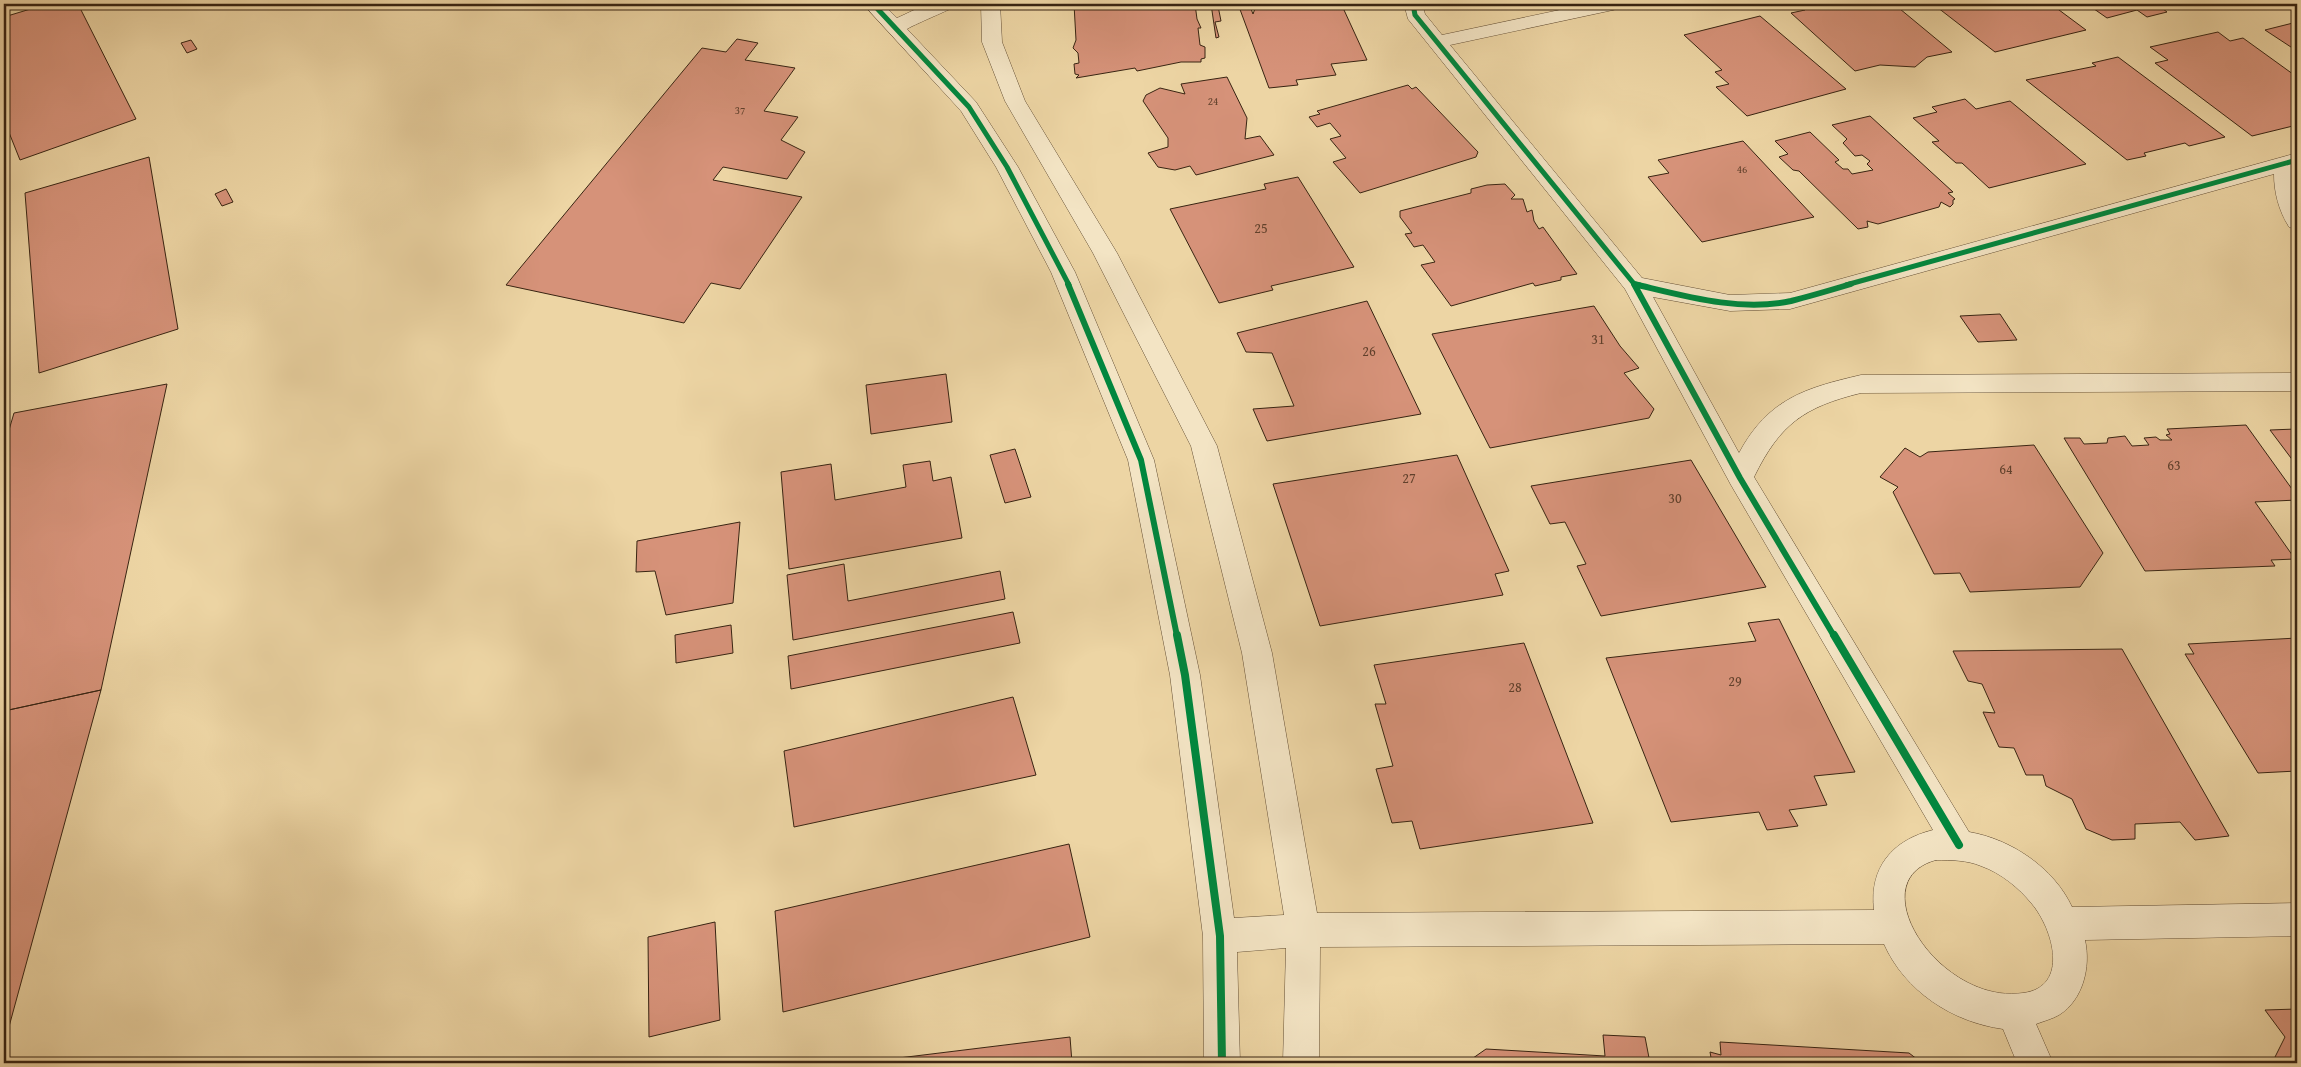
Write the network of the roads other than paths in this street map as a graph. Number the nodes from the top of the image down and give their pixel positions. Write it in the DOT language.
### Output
graph roads {
  1 [pos="873,4"];
  2 [pos="949,4"];
  3 [pos="990,4"];
  4 [pos="1413,4"];
  5 [pos="1613,4"];
  6 [pos="896,28"];
  7 [pos="1439,42"];
  8 [pos="2291,161"];
  9 [pos="2297,222"];
  10 [pos="1634,284"];
  11 [pos="2297,382"];
  12 [pos="1740,478"];
  13 [pos="1959,844"];
  14 [pos="2297,920"];
  15 [pos="2063,924"];
  16 [pos="1894,927"];
  17 [pos="1302,930"];
  18 [pos="1220,936"];
  19 [pos="2014,1013"];
  20 [pos="1222,1063"];
  21 [pos="1301,1063"];
  22 [pos="2035,1063"];
  1 -- 6 [label="street"];
  2 -- 6 [label="street"];
  3 -- 17 [label="street"];
  4 -- 7 [label="street"];
  5 -- 7 [label="street"];
  6 -- 18 [label="street"];
  7 -- 10 [label="street"];
  8 -- 9 [label="street"];
  8 -- 10 [label="street"];
  10 -- 12 [label="street"];
  11 -- 12 [label="street"];
  12 -- 13 [label="street"];
  13 -- 15 [label="street"];
  13 -- 16 [label="street"];
  14 -- 15 [label="street"];
  15 -- 19 [label="street"];
  16 -- 17 [label="street"];
  16 -- 19 [label="street"];
  17 -- 18 [label="street"];
  17 -- 21 [label="street"];
  18 -- 20 [label="street"];
  19 -- 22 [label="street"];
}
